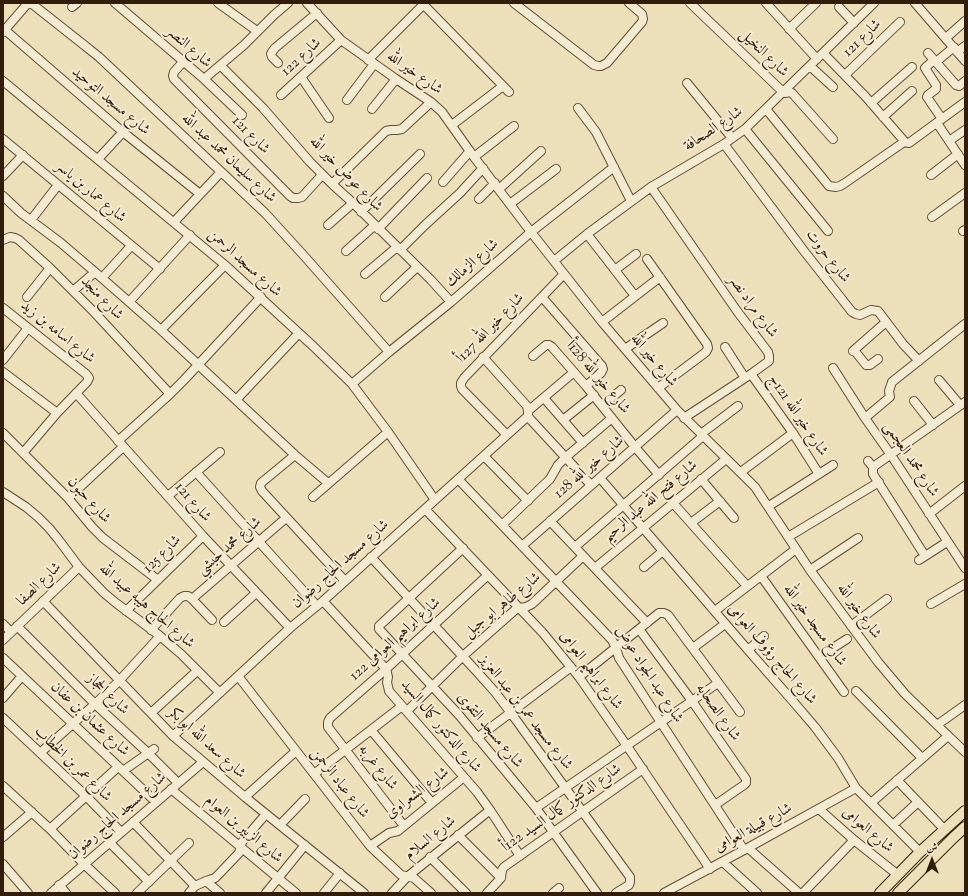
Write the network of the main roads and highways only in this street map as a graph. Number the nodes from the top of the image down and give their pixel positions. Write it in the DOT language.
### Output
graph roads {
  1 [pos="965,811"];
  2 [pos="965,827"];
  3 [pos="880,893"];
  4 [pos="898,893"];
  1 -- 3 [label="main road"];
  2 -- 4 [label="main road"];
}
